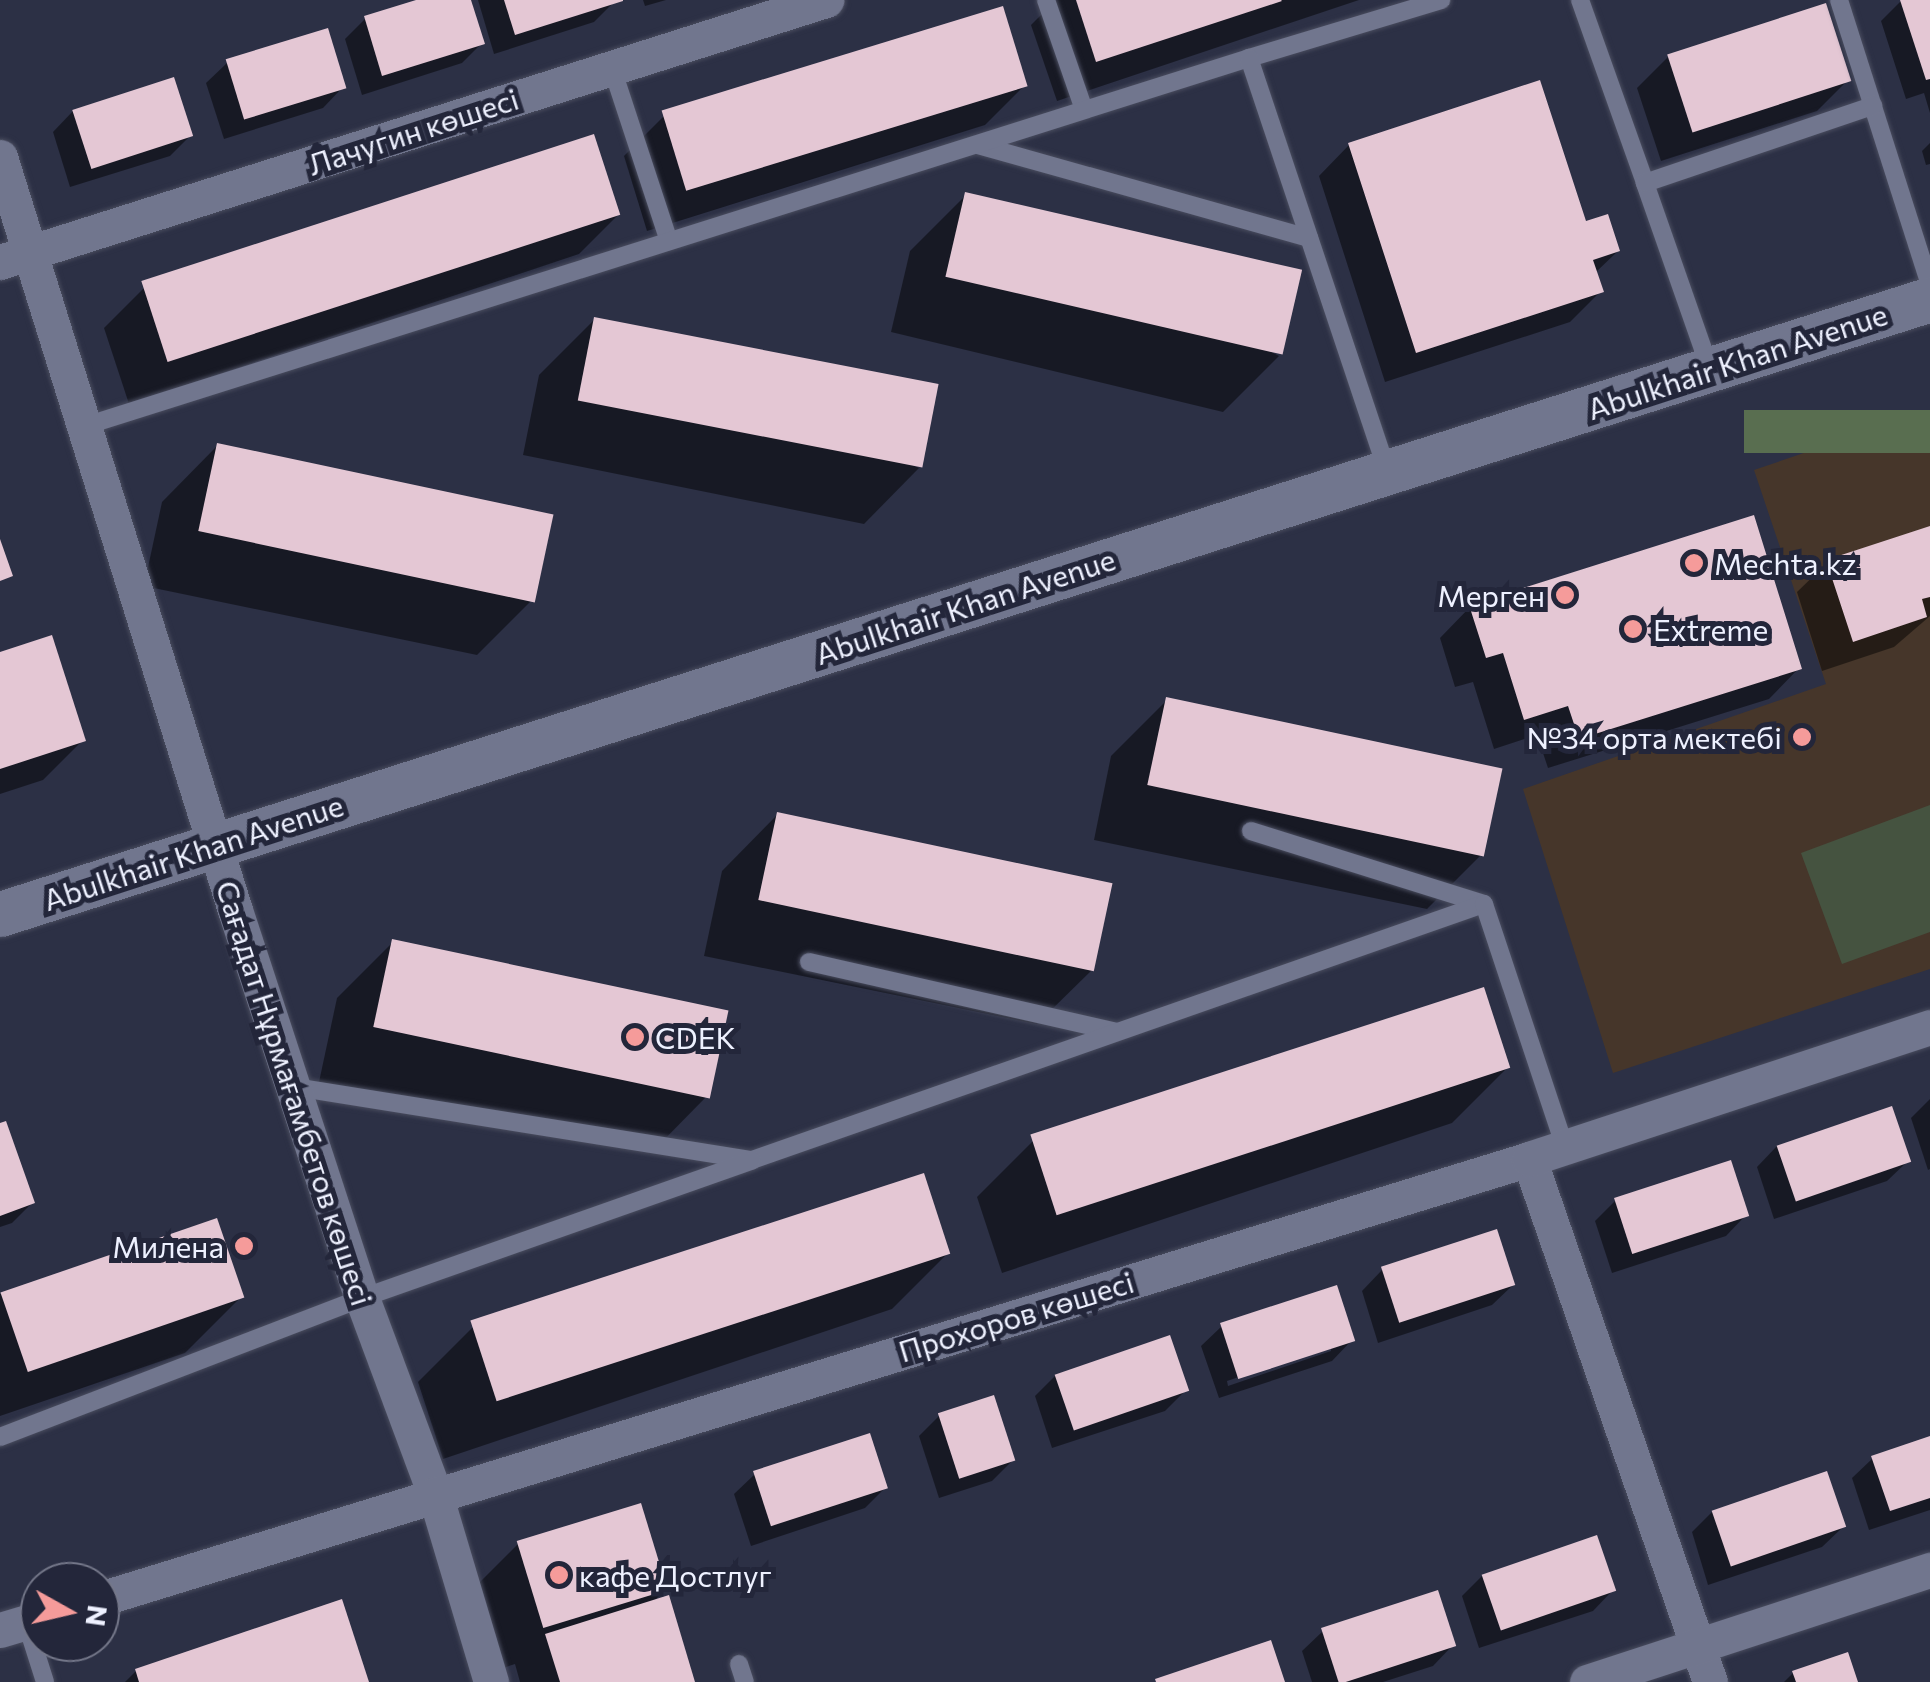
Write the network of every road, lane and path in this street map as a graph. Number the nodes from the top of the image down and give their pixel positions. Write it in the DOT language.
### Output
graph roads {
  1 [pos="826,0"];
  2 [pos="1046,0"];
  3 [pos="1441,0"];
  4 [pos="1580,0"];
  5 [pos="1840,0"];
  6 [pos="1250,58"];
  7 [pos="612,68"];
  8 [pos="1873,106"];
  9 [pos="1084,110"];
  10 [pos="976,144"];
  11 [pos="0,157"];
  12 [pos="1645,183"];
  13 [pos="1310,238"];
  14 [pos="669,241"];
  15 [pos="15,258"];
  16 [pos="1930,286"];
  17 [pos="1930,299"];
  18 [pos="1711,370"];
  19 [pos="86,426"];
  20 [pos="1388,472"];
  21 [pos="1251,831"];
  22 [pos="214,846"];
  23 [pos="1484,904"];
  24 [pos="0,914"];
  25 [pos="809,962"];
  26 [pos="1930,1027"];
  27 [pos="1118,1032"];
  28 [pos="295,1087"];
  29 [pos="1564,1147"];
  30 [pos="1529,1158"];
  31 [pos="752,1160"];
  32 [pos="362,1298"];
  33 [pos="0,1437"];
  34 [pos="435,1494"];
  35 [pos="1930,1570"];
  36 [pos="120,1593"];
  37 [pos="1698,1645"];
  38 [pos="738,1664"];
  39 [pos="491,1682"];
  40 [pos="745,1682"];
  41 [pos="1587,1682"];
  42 [pos="1710,1682"];
  1 -- 7 [label="street, Лачугин көшесі"];
  2 -- 9 [label="lane"];
  3 -- 6 [label="lane"];
  4 -- 12 [label="lane"];
  5 -- 8 [label="lane"];
  6 -- 9 [label="lane"];
  6 -- 13 [label="lane"];
  7 -- 14 [label="lane"];
  7 -- 15 [label="street, Лачугин көшесі"];
  8 -- 12 [label="lane"];
  8 -- 16 [label="lane"];
  9 -- 10 [label="lane"];
  10 -- 13 [label="lane"];
  10 -- 14 [label="lane"];
  11 -- 15 [label="street, Сағадат Нұрмағамбетов көшесі"];
  12 -- 18 [label="lane"];
  13 -- 20 [label="lane"];
  14 -- 19 [label="lane"];
  15 -- 19 [label="street, Сағадат Нұрмағамбетов көшесі"];
  17 -- 18 [label="street, Abulkhair Khan Avenue"];
  18 -- 20 [label="street, Abulkhair Khan Avenue"];
  19 -- 22 [label="street, Сағадат Нұрмағамбетов көшесі"];
  20 -- 22 [label="street, Abulkhair Khan Avenue"];
  21 -- 23 [label="lane"];
  22 -- 24 [label="street, Abulkhair Khan Avenue"];
  22 -- 28 [label="street, Сағадат Нұрмағамбетов көшесі"];
  23 -- 27 [label="lane"];
  23 -- 29 [label="lane"];
  25 -- 27 [label="lane"];
  26 -- 29 [label="street, Прохоров көшесі"];
  27 -- 31 [label="lane"];
  28 -- 31 [label="lane"];
  28 -- 32 [label="street, Сағадат Нұрмағамбетов көшесі"];
  29 -- 30 [label="street, Прохоров көшесі"];
  30 -- 34 [label="street, Прохоров көшесі"];
  30 -- 37 [label="street"];
  31 -- 32 [label="lane"];
  32 -- 33 [label="lane"];
  32 -- 34 [label="street, Сағадат Нұрмағамбетов көшесі"];
  34 -- 36 [label="street, Прохоров көшесі"];
  34 -- 39 [label="street, Сағадат Нұрмағамбетов көшесі"];
  35 -- 37 [label="street"];
  37 -- 41 [label="street"];
  37 -- 42 [label="street"];
  38 -- 40 [label="lane"];
}
